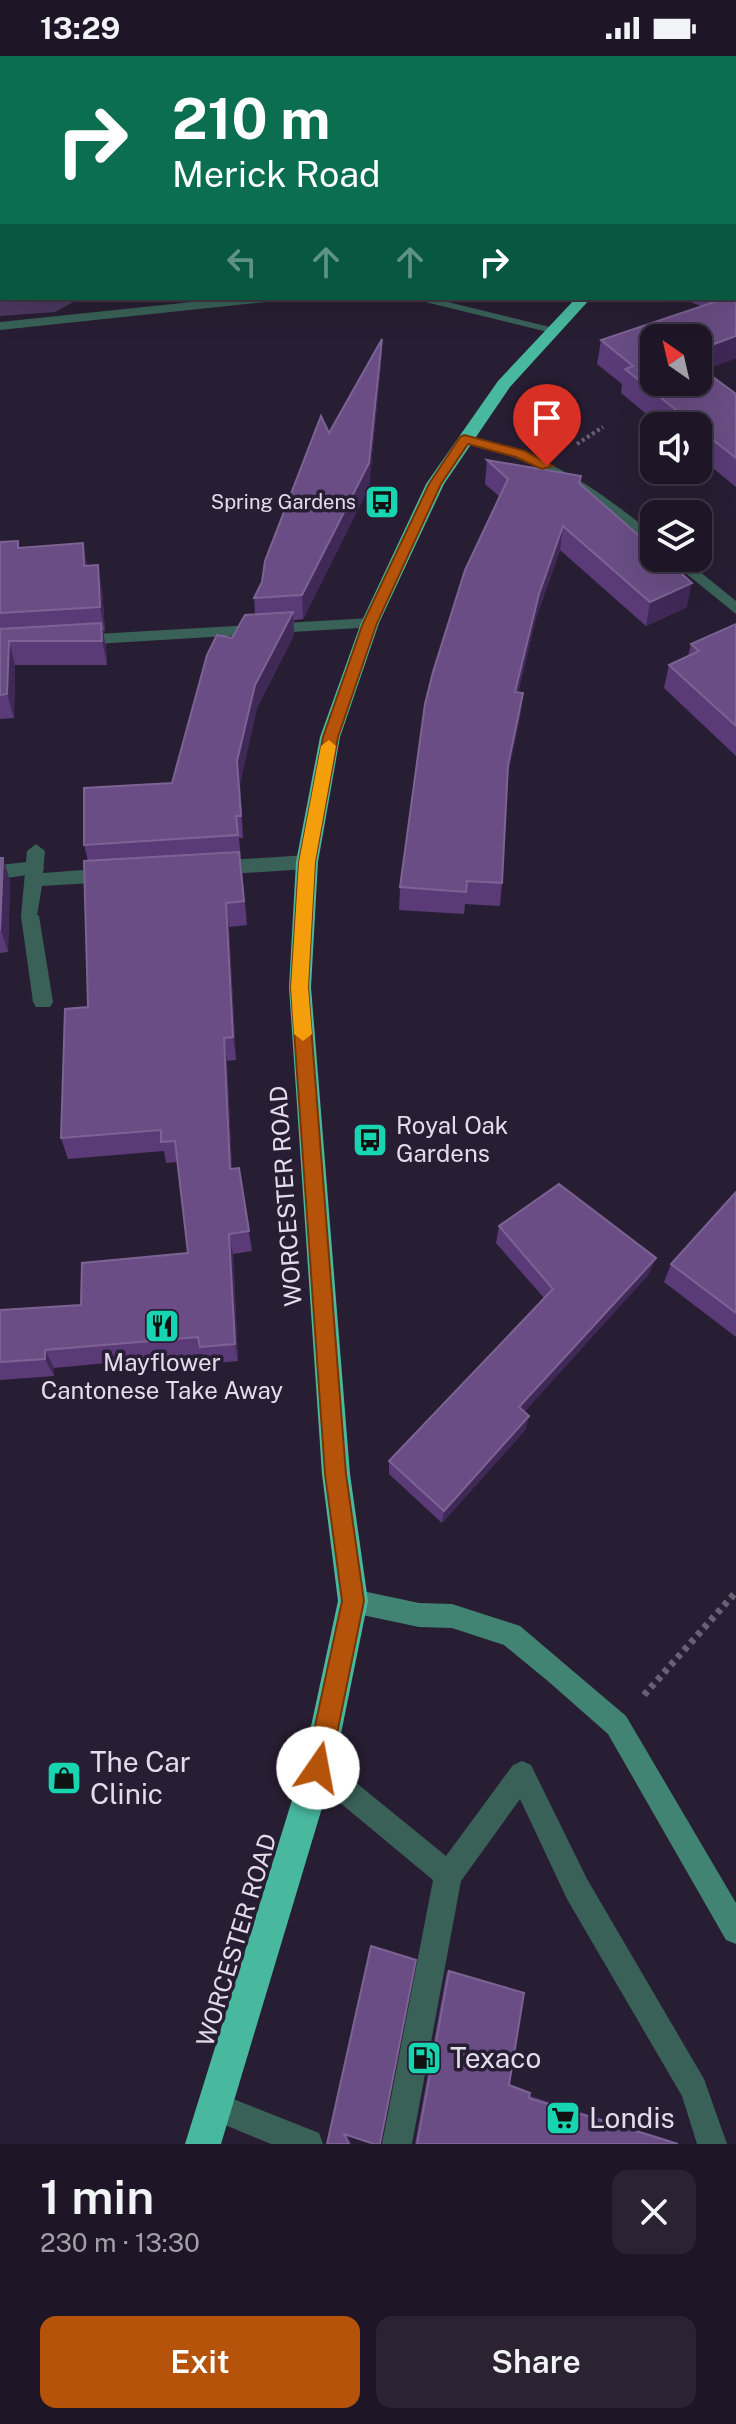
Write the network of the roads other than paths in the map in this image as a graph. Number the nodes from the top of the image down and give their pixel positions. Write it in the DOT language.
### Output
graph roads {
  1 [pos="109,300"];
  2 [pos="249,300"];
  3 [pos="424,300"];
  4 [pos="582,300"];
  5 [pos="111,316"];
  6 [pos="0,326"];
  7 [pos="552,329"];
  8 [pos="464,439"];
  9 [pos="640,531"];
  10 [pos="691,572"];
  11 [pos="736,609"];
  12 [pos="370,623"];
  13 [pos="62,641"];
  14 [pos="307,862"];
  15 [pos="35,867"];
  16 [pos="201,869"];
  17 [pos="0,872"];
  18 [pos="125,874"];
  19 [pos="43,1002"];
  20 [pos="353,1601"];
  21 [pos="318,1768"];
  22 [pos="448,1875"];
  23 [pos="736,1930"];
  24 [pos="213,2106"];
  25 [pos="203,2144"];
  26 [pos="308,2144"];
  27 [pos="397,2144"];
  28 [pos="712,2144"];
  1 -- 5 [label="street"];
  2 -- 5 [label="street"];
  3 -- 7 [label="street"];
  4 -- 7 [label="highway, WORCESTER ROAD"];
  5 -- 6 [label="street"];
  7 -- 8 [label="highway, WORCESTER ROAD"];
  8 -- 9 [label="street"];
  8 -- 12 [label="highway, WORCESTER ROAD"];
  10 -- 11 [label="street"];
  12 -- 13 [label="street"];
  12 -- 14 [label="highway, WORCESTER ROAD"];
  14 -- 16 [label="street"];
  14 -- 20 [label="highway, WORCESTER ROAD"];
  15 -- 17 [label="street"];
  15 -- 18 [label="street"];
  15 -- 19 [label="street"];
  20 -- 21 [label="highway, WORCESTER ROAD"];
  20 -- 23 [label="street"];
  21 -- 22 [label="street"];
  21 -- 24 [label="highway, WORCESTER ROAD"];
  22 -- 27 [label="street"];
  22 -- 28 [label="street"];
  24 -- 25 [label="highway, WORCESTER ROAD"];
  24 -- 26 [label="street"];
}
